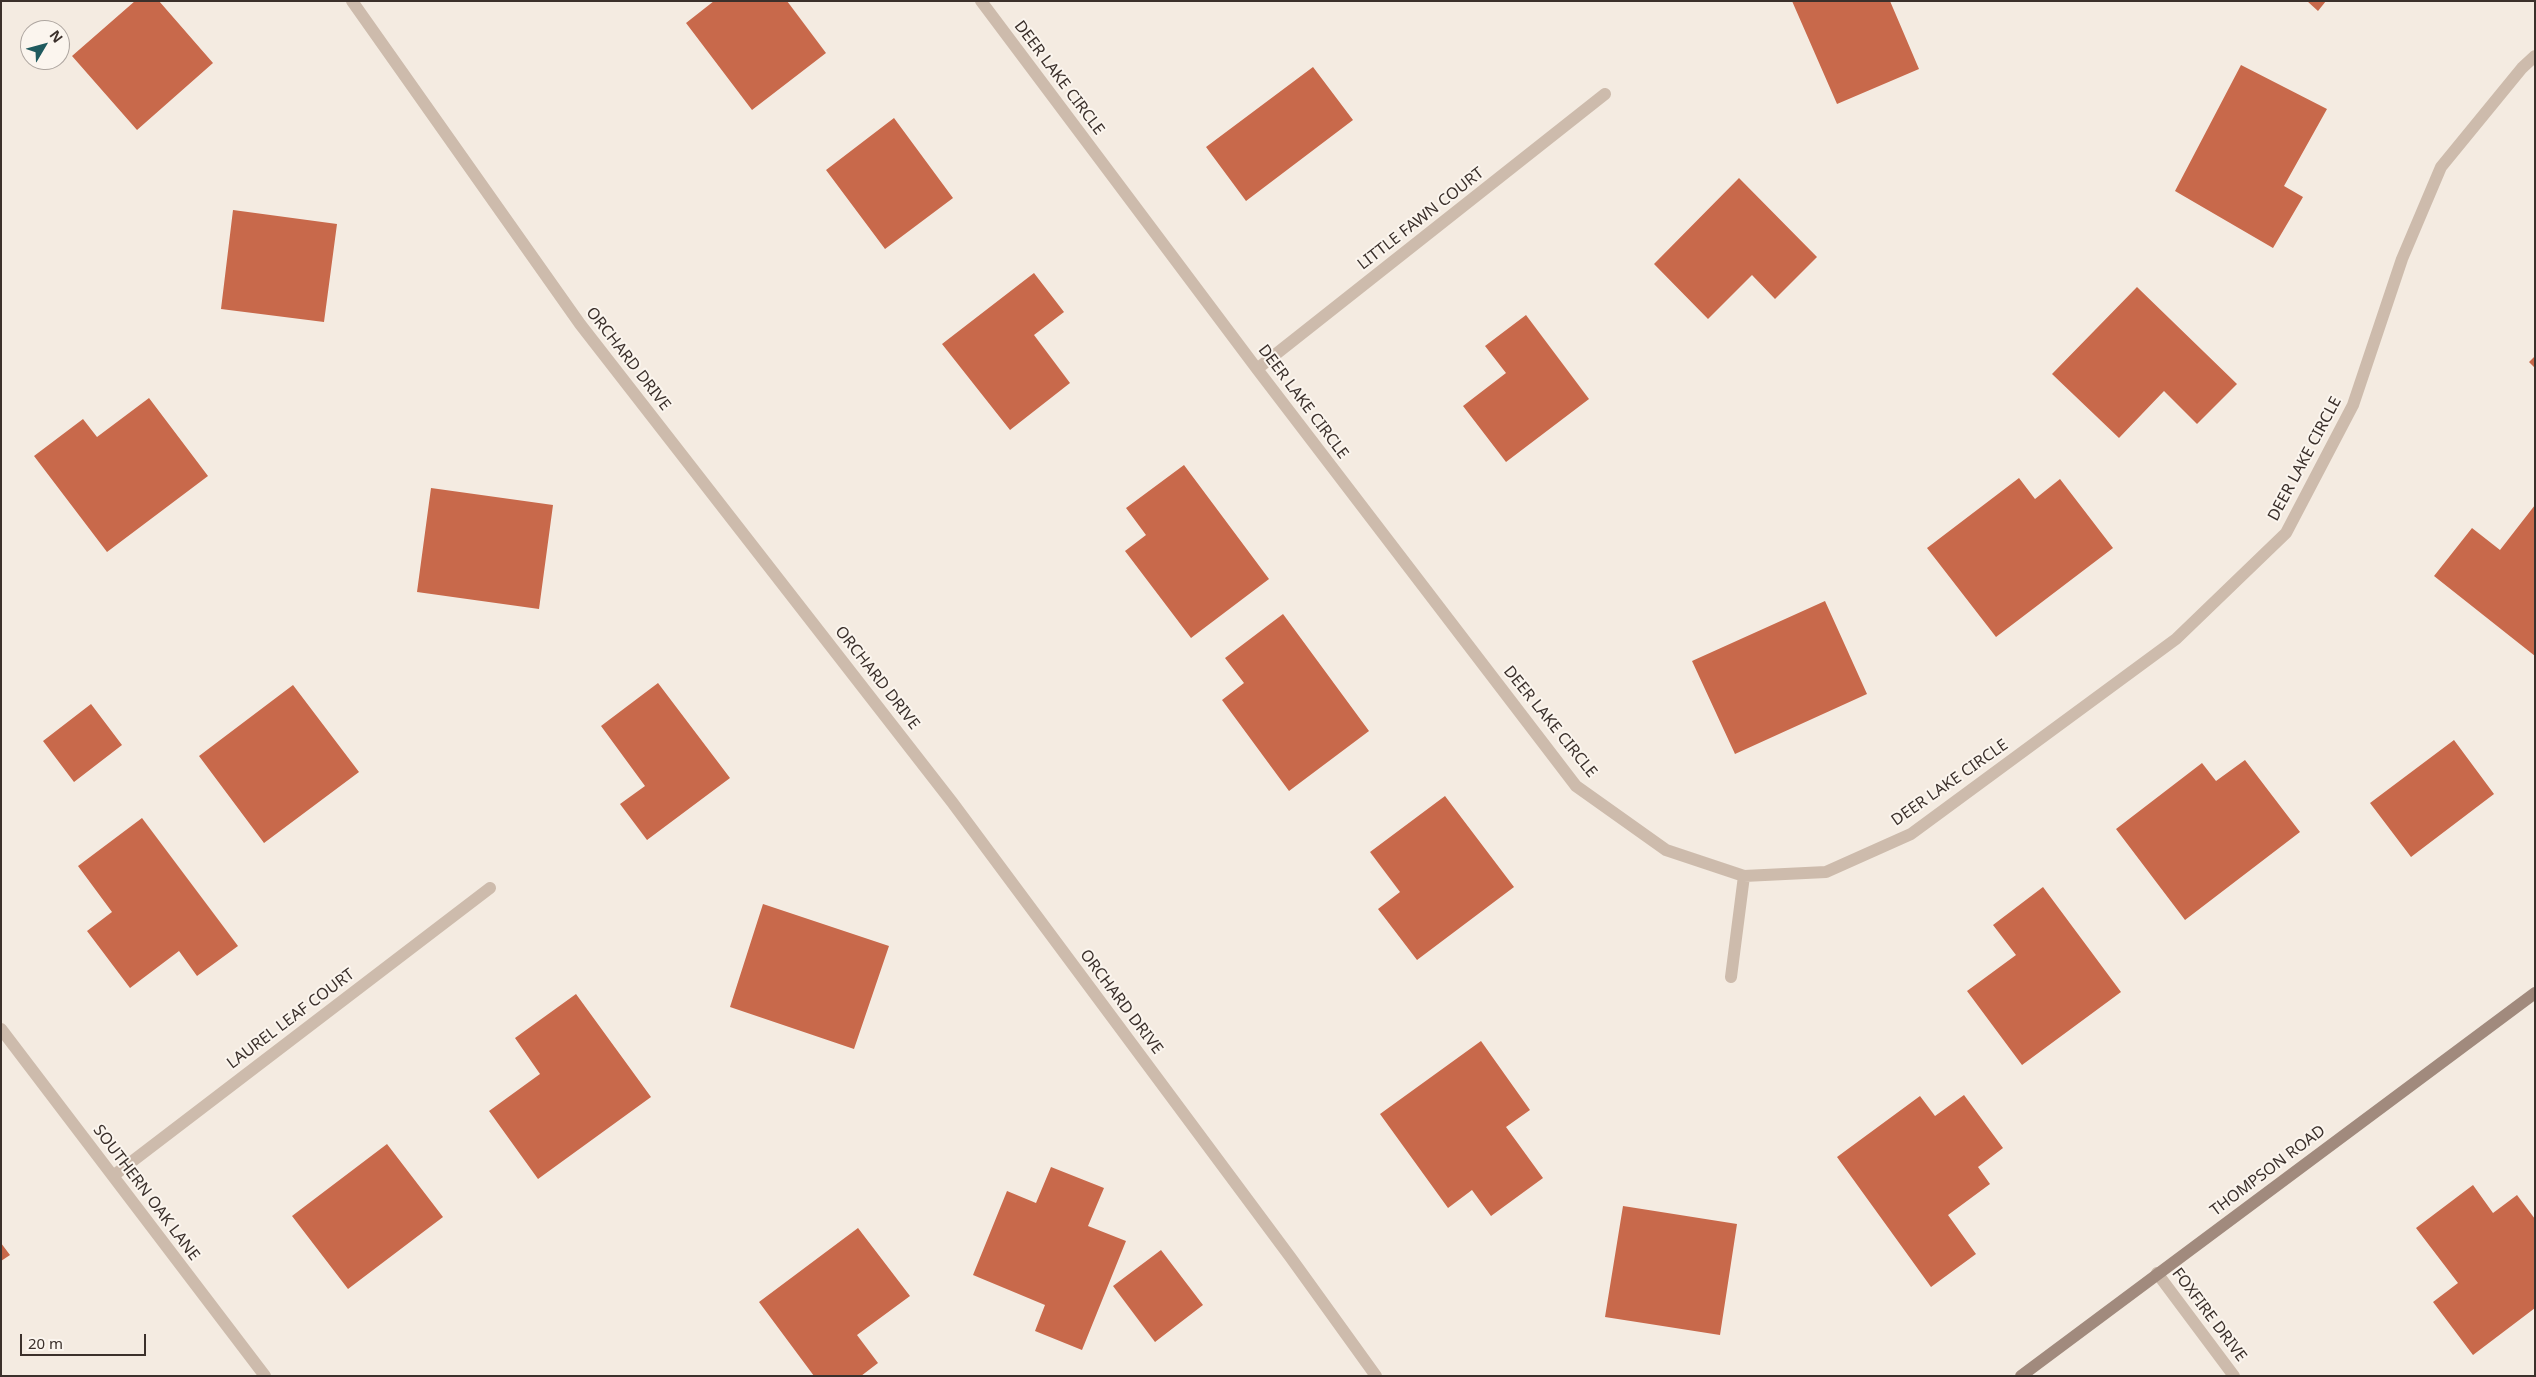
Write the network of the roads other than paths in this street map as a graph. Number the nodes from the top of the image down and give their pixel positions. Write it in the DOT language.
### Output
graph roads {
  1 [pos="352,1"];
  2 [pos="981,1"];
  3 [pos="2535,56"];
  4 [pos="1605,94"];
  5 [pos="1257,369"];
  6 [pos="1744,876"];
  7 [pos="490,888"];
  8 [pos="1731,977"];
  9 [pos="2535,993"];
  10 [pos="1,1029"];
  11 [pos="113,1176"];
  12 [pos="2157,1273"];
  13 [pos="265,1376"];
  14 [pos="1376,1376"];
  15 [pos="2021,1376"];
  16 [pos="2234,1376"];
  1 -- 14 [label="street, ORCHARD DRIVE"];
  2 -- 5 [label="street, DEER LAKE CIRCLE"];
  3 -- 6 [label="street, DEER LAKE CIRCLE"];
  4 -- 5 [label="street, LITTLE FAWN COURT"];
  5 -- 6 [label="street, DEER LAKE CIRCLE"];
  6 -- 8 [label="street"];
  7 -- 11 [label="street, LAUREL LEAF COURT"];
  9 -- 12 [label="street, THOMPSON ROAD"];
  10 -- 11 [label="street, SOUTHERN OAK LANE"];
  11 -- 13 [label="street, SOUTHERN OAK LANE"];
  12 -- 15 [label="street, THOMPSON ROAD"];
  12 -- 16 [label="street, FOXFIRE DRIVE"];
}
